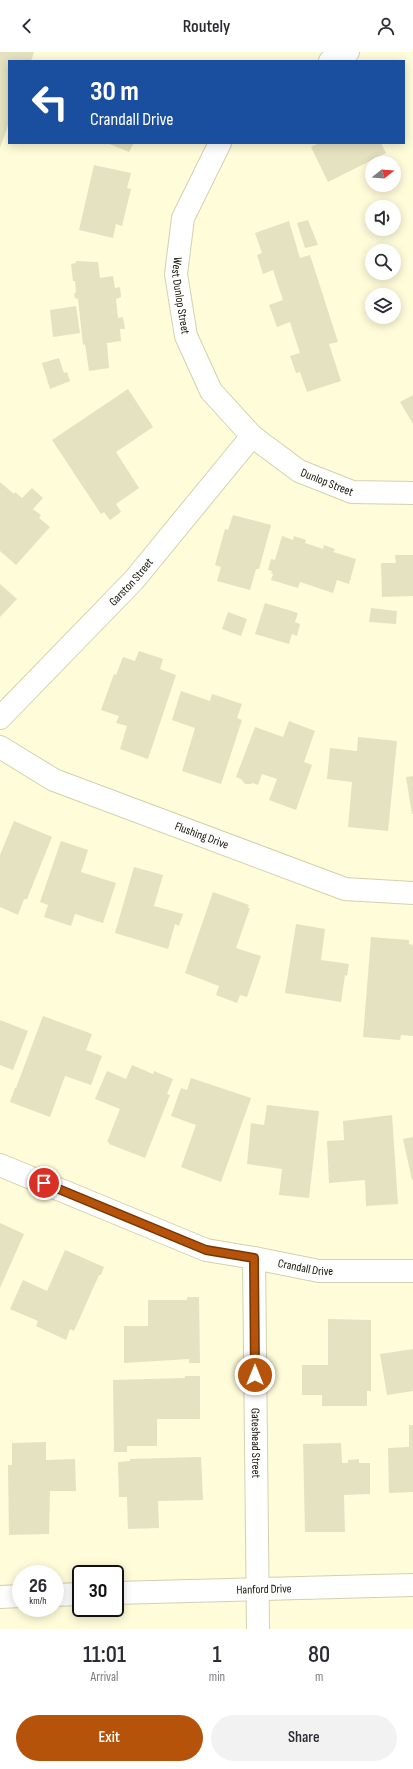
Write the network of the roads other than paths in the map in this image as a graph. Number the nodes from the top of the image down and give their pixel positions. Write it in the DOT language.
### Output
graph roads {
  1 [pos="348,52"];
  2 [pos="332,60"];
  3 [pos="220,144"];
  4 [pos="252,436"];
  5 [pos="413,493"];
  6 [pos="0,718"];
  7 [pos="0,747"];
  8 [pos="413,893"];
  9 [pos="0,1165"];
  10 [pos="254,1258"];
  11 [pos="413,1271"];
  12 [pos="413,1584"];
  13 [pos="256,1588"];
  14 [pos="124,1593"];
  15 [pos="12,1596"];
  16 [pos="0,1597"];
  17 [pos="258,1629"];
  1 -- 2 [label="street"];
  3 -- 4 [label="street, West Dunlop Street"];
  4 -- 5 [label="street, Dunlop Street"];
  4 -- 6 [label="street, Garston Street"];
  7 -- 8 [label="street, Flushing Drive"];
  9 -- 10 [label="street, Crandall Drive"];
  10 -- 11 [label="street, Crandall Drive"];
  10 -- 13 [label="street, Gateshead Street"];
  12 -- 13 [label="street, Hanford Drive"];
  13 -- 14 [label="street, Hanford Drive"];
  13 -- 17 [label="street, Gateshead Street"];
  15 -- 16 [label="street"];
}
